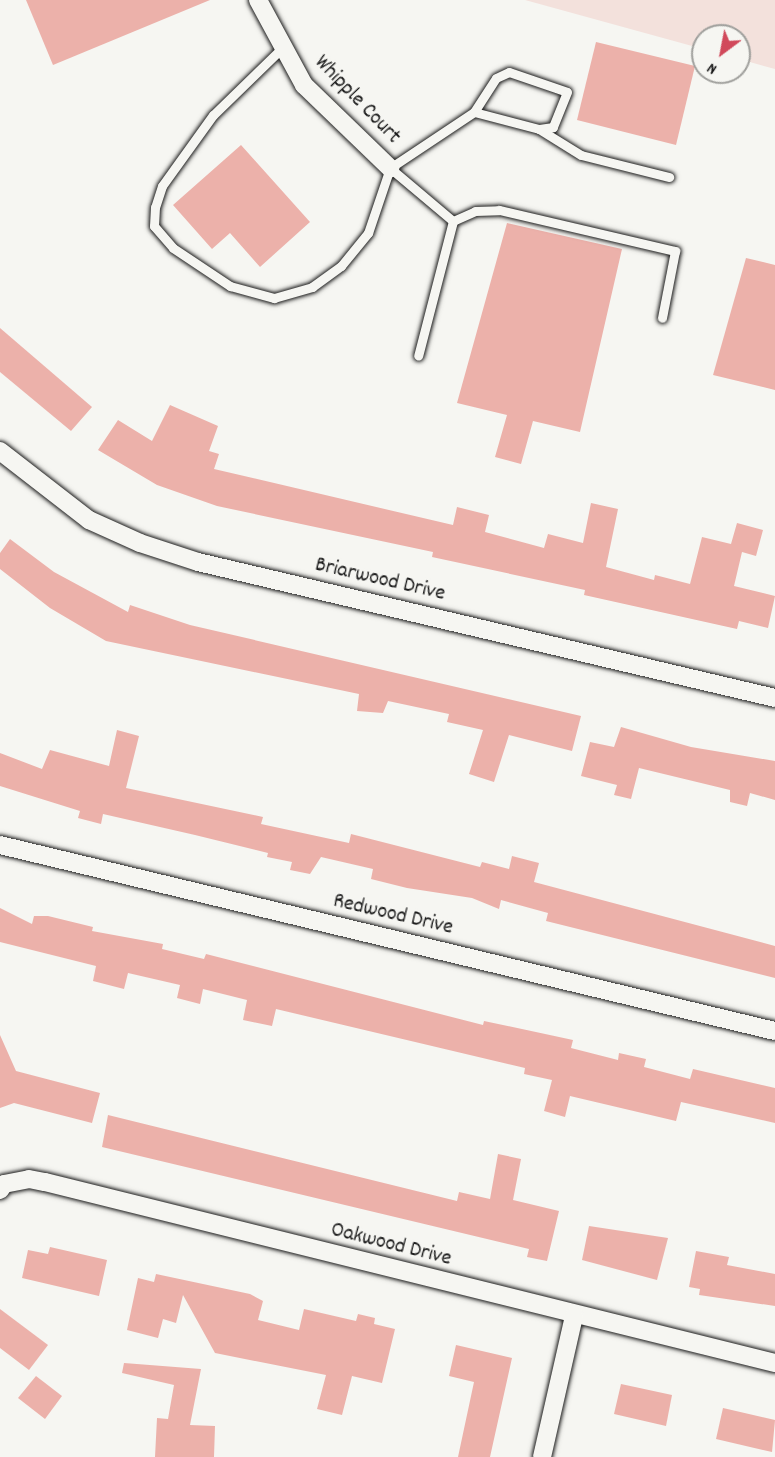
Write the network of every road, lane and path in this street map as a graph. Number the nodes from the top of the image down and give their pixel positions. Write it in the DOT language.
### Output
graph roads {
  1 [pos="258,0"];
  2 [pos="282,48"];
  3 [pos="474,112"];
  4 [pos="539,129"];
  5 [pos="390,168"];
  6 [pos="669,177"];
  7 [pos="453,221"];
  8 [pos="662,318"];
  9 [pos="418,356"];
  10 [pos="0,451"];
  11 [pos="775,698"];
  12 [pos="0,844"];
  13 [pos="775,1031"];
  14 [pos="0,1190"];
  15 [pos="574,1316"];
  16 [pos="775,1363"];
  17 [pos="542,1457"];
  1 -- 2 [label="street, Whipple Court"];
  2 -- 5 [label="street, Whipple Court"];
  2 -- 5 [label="lane"];
  3 -- 4 [label="lane"];
  3 -- 4 [label="lane"];
  3 -- 5 [label="lane"];
  4 -- 6 [label="lane"];
  5 -- 7 [label="lane"];
  7 -- 8 [label="lane"];
  7 -- 9 [label="lane"];
  10 -- 11 [label="street, Briarwood Drive"];
  12 -- 13 [label="street, Redwood Drive"];
  14 -- 15 [label="street, Oakwood Drive"];
  15 -- 16 [label="street, Oakwood Drive"];
  15 -- 17 [label="street"];
}
